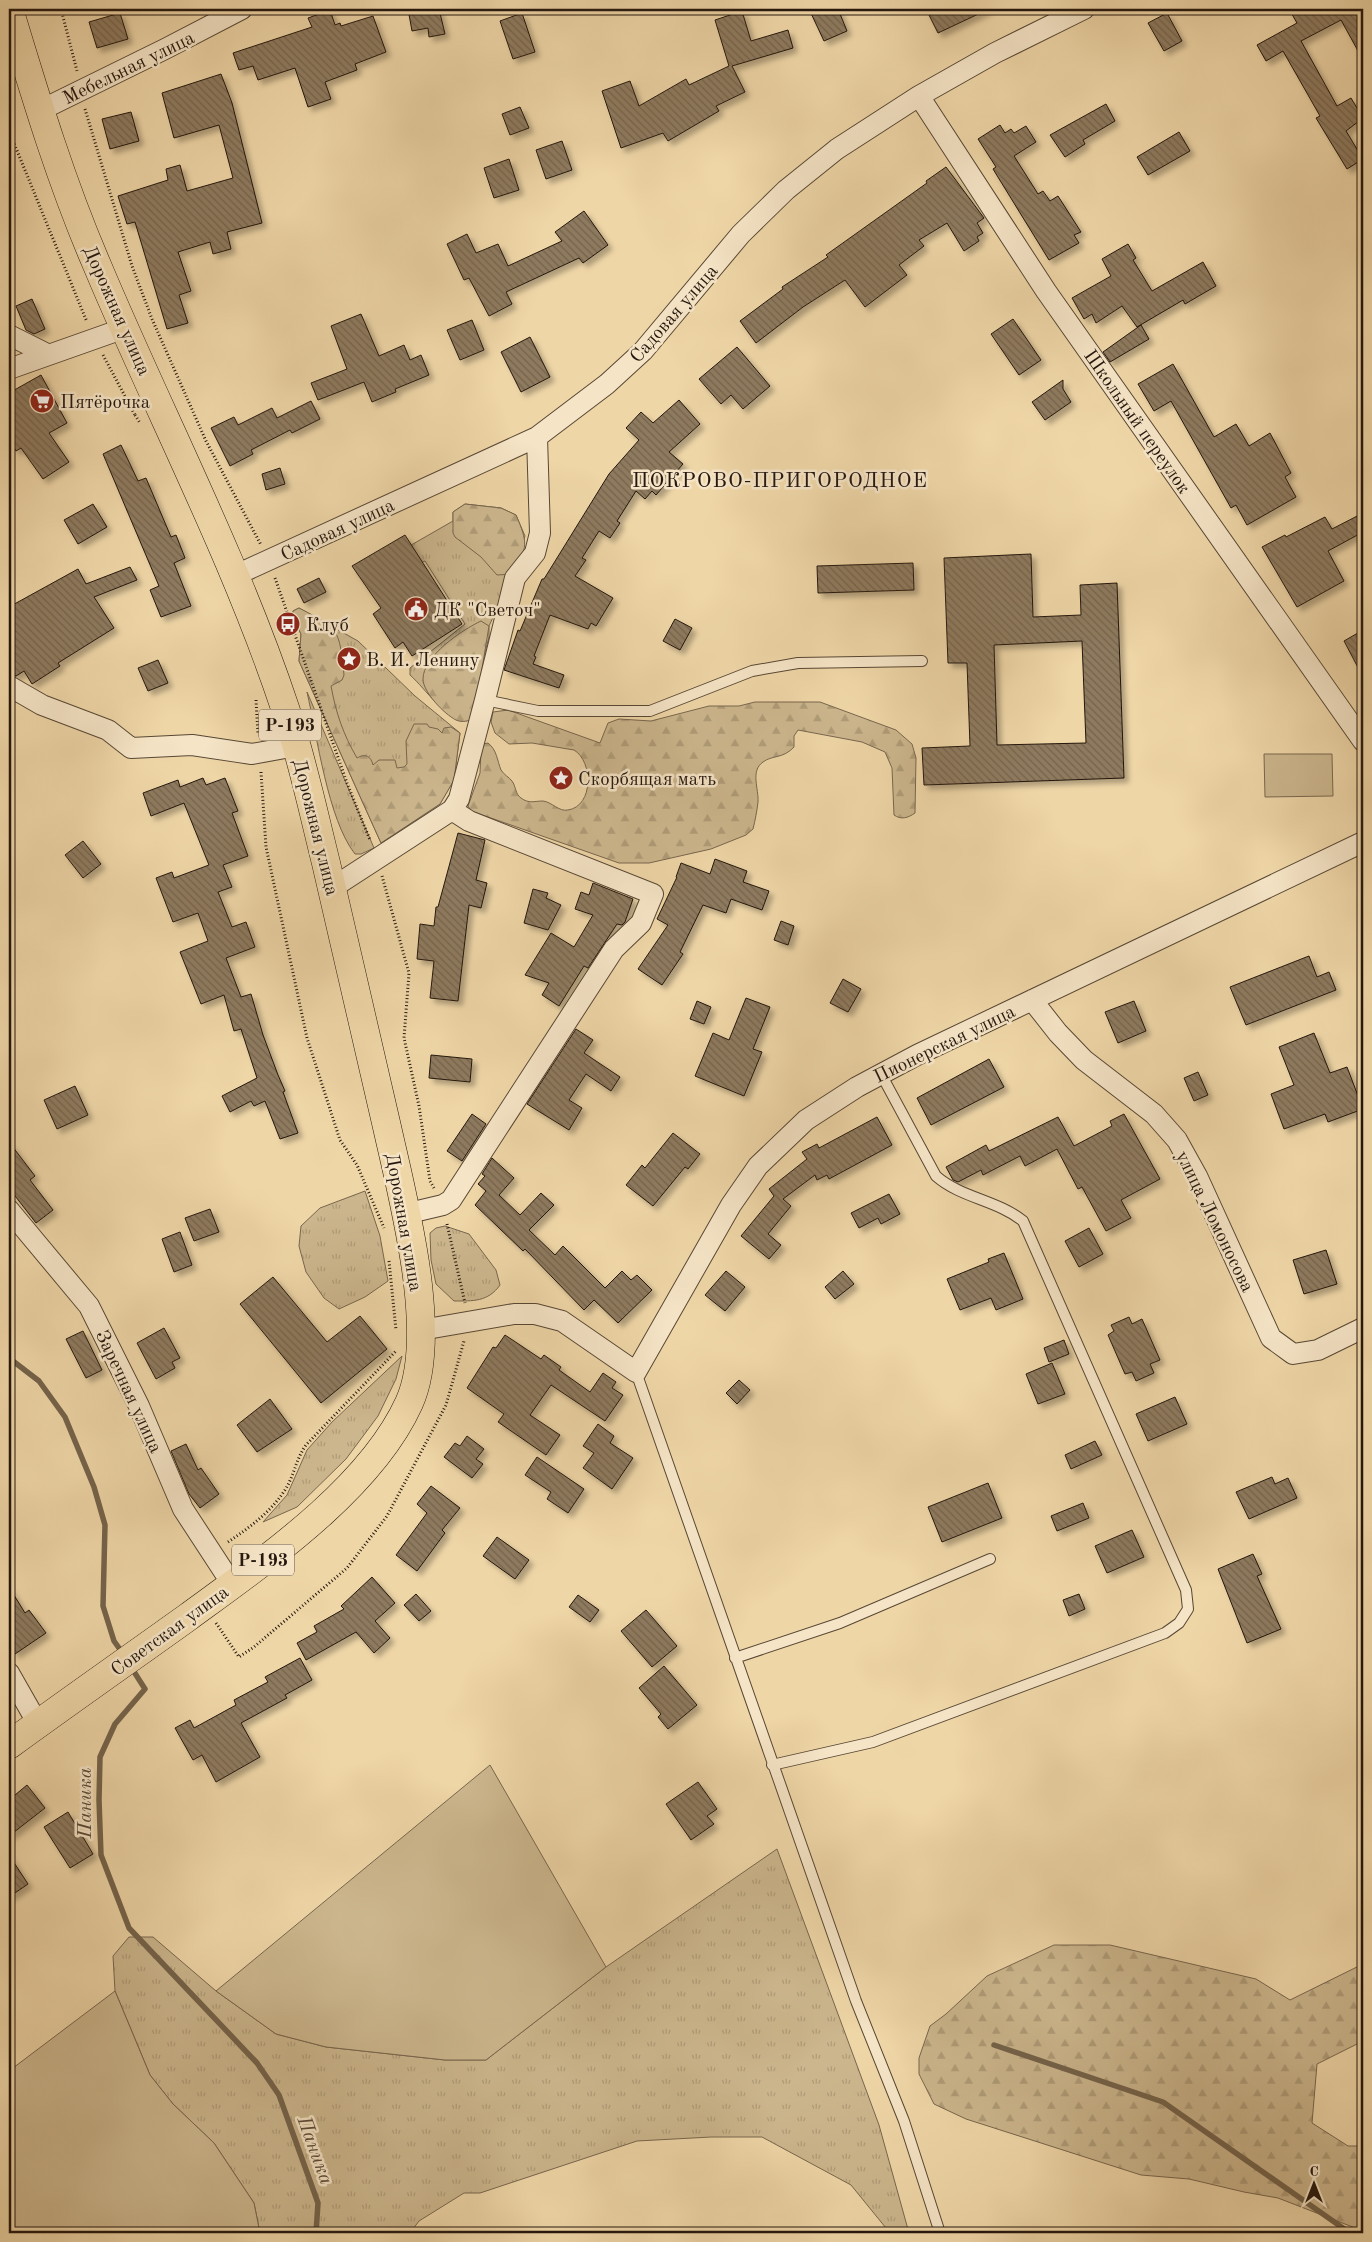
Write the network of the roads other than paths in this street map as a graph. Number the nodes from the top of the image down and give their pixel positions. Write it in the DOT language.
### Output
graph roads {
  1 [pos="9,9"];
  2 [pos="242,9"];
  3 [pos="1084,9"];
  4 [pos="919,96"];
  5 [pos="40,111"];
  6 [pos="125,328"];
  7 [pos="9,335"];
  8 [pos="47,354"];
  9 [pos="9,369"];
  10 [pos="537,437"];
  11 [pos="236,575"];
  12 [pos="922,661"];
  13 [pos="9,686"];
  14 [pos="485,700"];
  15 [pos="1363,741"];
  16 [pos="296,746"];
  17 [pos="452,810"];
  18 [pos="1363,843"];
  19 [pos="332,888"];
  20 [pos="1032,1000"];
  21 [pos="881,1074"];
  22 [pos="9,1210"];
  23 [pos="405,1214"];
  24 [pos="1363,1328"];
  25 [pos="409,1332"];
  26 [pos="636,1372"];
  27 [pos="368,1468"];
  28 [pos="990,1558"];
  29 [pos="232,1584"];
  30 [pos="735,1658"];
  31 [pos="9,1673"];
  32 [pos="38,1724"];
  33 [pos="9,1745"];
  34 [pos="772,1765"];
  35 [pos="940,2233"];
  1 -- 5 [label="main road, Дорожная улица / Р-193"];
  2 -- 5 [label="street, Мебельная улица"];
  3 -- 4 [label="street, Садовая улица"];
  4 -- 10 [label="street, Садовая улица"];
  4 -- 15 [label="street, Школьный переулок"];
  5 -- 6 [label="main road, Дорожная улица / Р-193"];
  6 -- 8 [label="street"];
  6 -- 11 [label="main road, Дорожная улица / Р-193"];
  7 -- 8 [label="street"];
  8 -- 9 [label="street"];
  10 -- 11 [label="street, Садовая улица"];
  10 -- 14 [label="street"];
  11 -- 16 [label="main road, Дорожная улица / Р-193"];
  12 -- 14 [label="lane"];
  13 -- 16 [label="street"];
  14 -- 17 [label="street"];
  16 -- 19 [label="main road, Дорожная улица / Р-193"];
  17 -- 19 [label="street"];
  17 -- 23 [label="street"];
  18 -- 20 [label="street, Пионерская улица"];
  19 -- 23 [label="main road, Дорожная улица / Р-193"];
  20 -- 21 [label="street, Пионерская улица"];
  20 -- 24 [label="street, улица Ломоносова"];
  21 -- 26 [label="street, Пионерская улица"];
  21 -- 34 [label="lane"];
  22 -- 29 [label="street, Заречная улица"];
  23 -- 25 [label="main road, Дорожная улица / Р-193"];
  25 -- 26 [label="street"];
  25 -- 27 [label="main road, Дорожная улица / Р-193"];
  26 -- 30 [label="lane"];
  27 -- 29 [label="main road, Советская улица / Р-193"];
  28 -- 30 [label="lane"];
  29 -- 32 [label="main road, Советская улица / Р-193"];
  30 -- 34 [label="lane"];
  31 -- 32 [label="street"];
  32 -- 33 [label="main road, Советская улица / Р-193"];
  34 -- 35 [label="lane"];
}
